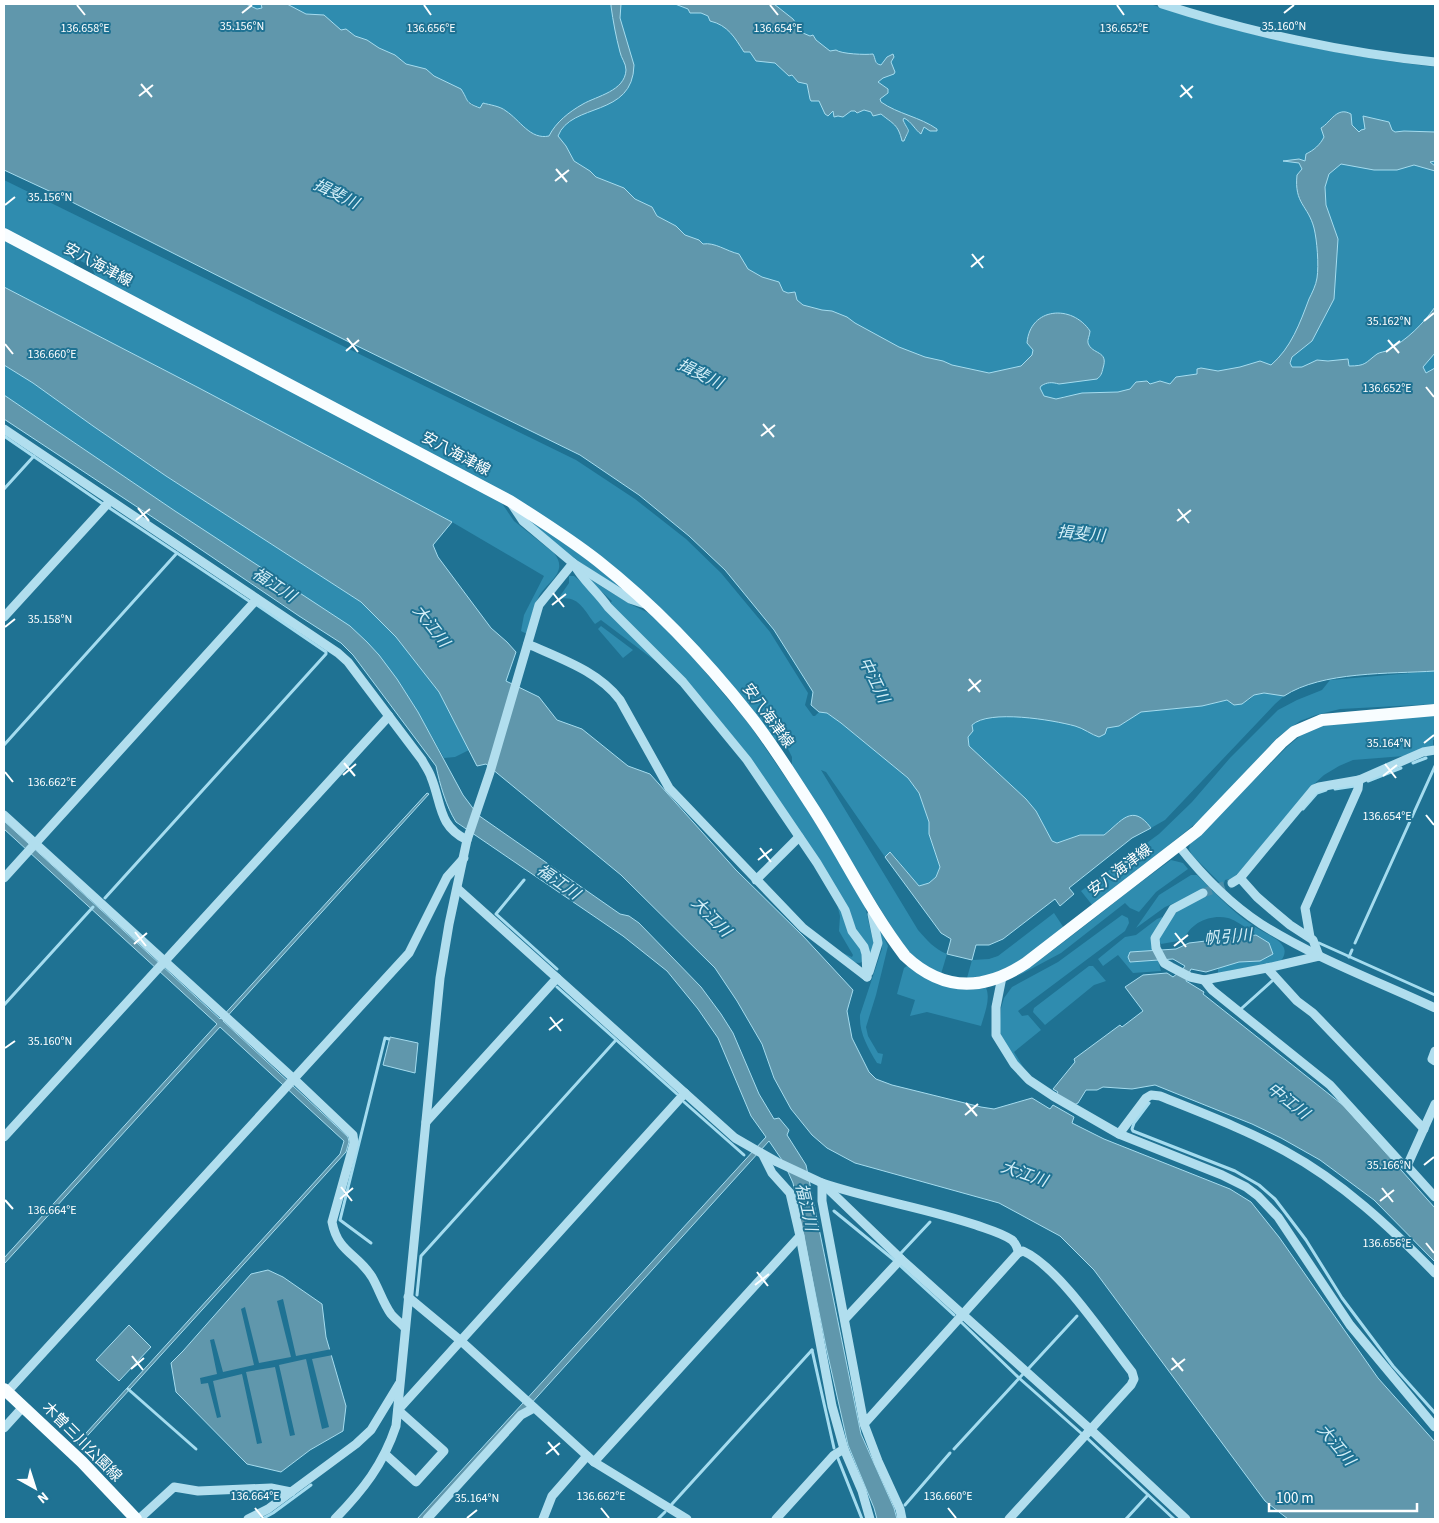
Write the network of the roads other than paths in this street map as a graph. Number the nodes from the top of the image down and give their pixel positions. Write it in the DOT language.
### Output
graph roads {
  1 [pos="1162,4"];
  2 [pos="1435,62"];
  3 [pos="4,234"];
  4 [pos="4,429"];
  5 [pos="110,501"];
  6 [pos="510,502"];
  7 [pos="573,563"];
  8 [pos="257,599"];
  9 [pos="650,606"];
  10 [pos="4,617"];
  11 [pos="528,644"];
  12 [pos="1435,710"];
  13 [pos="389,716"];
  14 [pos="1435,750"];
  15 [pos="1359,780"];
  16 [pos="4,815"];
  17 [pos="799,837"];
  18 [pos="467,840"];
  19 [pos="1178,846"];
  20 [pos="32,847"];
  21 [pos="464,858"];
  22 [pos="4,878"];
  23 [pos="756,880"];
  24 [pos="458,889"];
  25 [pos="1203,893"];
  26 [pos="868,899"];
  27 [pos="1310,937"];
  28 [pos="1319,956"];
  29 [pos="161,965"];
  30 [pos="1267,968"];
  31 [pos="867,977"];
  32 [pos="556,978"];
  33 [pos="1002,978"];
  34 [pos="1204,980"];
  35 [pos="1435,1008"];
  36 [pos="1435,1051"];
  37 [pos="1435,1061"];
  38 [pos="290,1083"];
  39 [pos="685,1093"];
  40 [pos="1435,1104"];
  41 [pos="426,1122"];
  42 [pos="1424,1129"];
  43 [pos="1119,1134"];
  44 [pos="4,1137"];
  45 [pos="762,1154"];
  46 [pos="1408,1166"];
  47 [pos="819,1181"];
  48 [pos="1435,1197"];
  49 [pos="800,1236"];
  50 [pos="1018,1253"];
  51 [pos="899,1262"];
  52 [pos="1435,1273"];
  53 [pos="408,1298"];
  54 [pos="962,1314"];
  55 [pos="845,1319"];
  56 [pos="406,1328"];
  57 [pos="461,1340"];
  58 [pos="399,1384"];
  59 [pos="5,1390"];
  60 [pos="530,1404"];
  61 [pos="23,1407"];
  62 [pos="398,1410"];
  63 [pos="864,1424"];
  64 [pos="1435,1427"];
  65 [pos="4,1428"];
  66 [pos="1090,1429"];
  67 [pos="844,1449"];
  68 [pos="385,1454"];
  69 [pos="590,1459"];
  70 [pos="291,1492"];
  71 [pos="137,1519"];
  72 [pos="248,1519"];
  73 [pos="336,1519"];
  74 [pos="427,1519"];
  75 [pos="543,1519"];
  76 [pos="686,1519"];
  77 [pos="776,1519"];
  78 [pos="870,1519"];
  79 [pos="902,1519"];
  80 [pos="1009,1519"];
  81 [pos="1186,1519"];
  1 -- 2 [label="street"];
  3 -- 6 [label="main road, 安八海津線"];
  4 -- 5 [label="street"];
  5 -- 8 [label="street"];
  5 -- 10 [label="street"];
  6 -- 7 [label="street"];
  6 -- 9 [label="main road, 安八海津線"];
  7 -- 9 [label="street"];
  7 -- 11 [label="street"];
  7 -- 17 [label="street"];
  8 -- 13 [label="street"];
  8 -- 20 [label="street"];
  9 -- 26 [label="main road, 安八海津線"];
  11 -- 18 [label="street"];
  11 -- 23 [label="street"];
  12 -- 19 [label="main road, 安八海津線"];
  13 -- 18 [label="street"];
  13 -- 29 [label="street"];
  14 -- 15 [label="street"];
  15 -- 27 [label="street"];
  15 -- 27 [label="street"];
  16 -- 20 [label="street"];
  17 -- 23 [label="street"];
  17 -- 31 [label="street"];
  18 -- 21 [label="street"];
  19 -- 28 [label="street"];
  19 -- 33 [label="main road, 安八海津線"];
  20 -- 22 [label="street"];
  20 -- 29 [label="street"];
  21 -- 24 [label="street"];
  21 -- 38 [label="street"];
  23 -- 31 [label="street"];
  24 -- 32 [label="street"];
  24 -- 41 [label="street"];
  25 -- 34 [label="street"];
  26 -- 31 [label="street"];
  26 -- 33 [label="main road, 安八海津線"];
  27 -- 28 [label="street"];
  28 -- 30 [label="street"];
  28 -- 35 [label="street"];
  29 -- 38 [label="street"];
  29 -- 44 [label="street"];
  30 -- 34 [label="street"];
  30 -- 42 [label="street"];
  32 -- 39 [label="street"];
  32 -- 41 [label="street"];
  33 -- 43 [label="street"];
  34 -- 46 [label="street"];
  36 -- 37 [label="street"];
  38 -- 56 [label="street"];
  38 -- 59 [label="street"];
  39 -- 45 [label="street"];
  39 -- 57 [label="street"];
  40 -- 42 [label="street"];
  41 -- 53 [label="street"];
  42 -- 46 [label="street"];
  43 -- 52 [label="street"];
  43 -- 64 [label="street"];
  45 -- 47 [label="street"];
  45 -- 49 [label="street"];
  46 -- 48 [label="street"];
  47 -- 50 [label="street"];
  47 -- 51 [label="street"];
  47 -- 55 [label="street"];
  49 -- 67 [label="street"];
  49 -- 69 [label="street"];
  50 -- 54 [label="street"];
  50 -- 66 [label="street"];
  51 -- 54 [label="street"];
  51 -- 55 [label="street"];
  53 -- 56 [label="street"];
  53 -- 57 [label="street"];
  54 -- 63 [label="street"];
  54 -- 66 [label="street"];
  55 -- 63 [label="street"];
  56 -- 58 [label="street"];
  57 -- 60 [label="street"];
  57 -- 62 [label="street"];
  58 -- 62 [label="street"];
  58 -- 70 [label="street"];
  59 -- 61 [label="main road, 木曽三川公園線"];
  60 -- 69 [label="street"];
  60 -- 74 [label="street"];
  61 -- 65 [label="street"];
  61 -- 71 [label="main road, 木曽三川公園線"];
  62 -- 68 [label="street"];
  62 -- 68 [label="street"];
  63 -- 79 [label="street"];
  66 -- 80 [label="street"];
  66 -- 81 [label="street"];
  67 -- 77 [label="street"];
  67 -- 78 [label="street"];
  68 -- 73 [label="street"];
  69 -- 75 [label="street"];
  69 -- 76 [label="street"];
  70 -- 71 [label="street"];
  70 -- 72 [label="street"];
}
